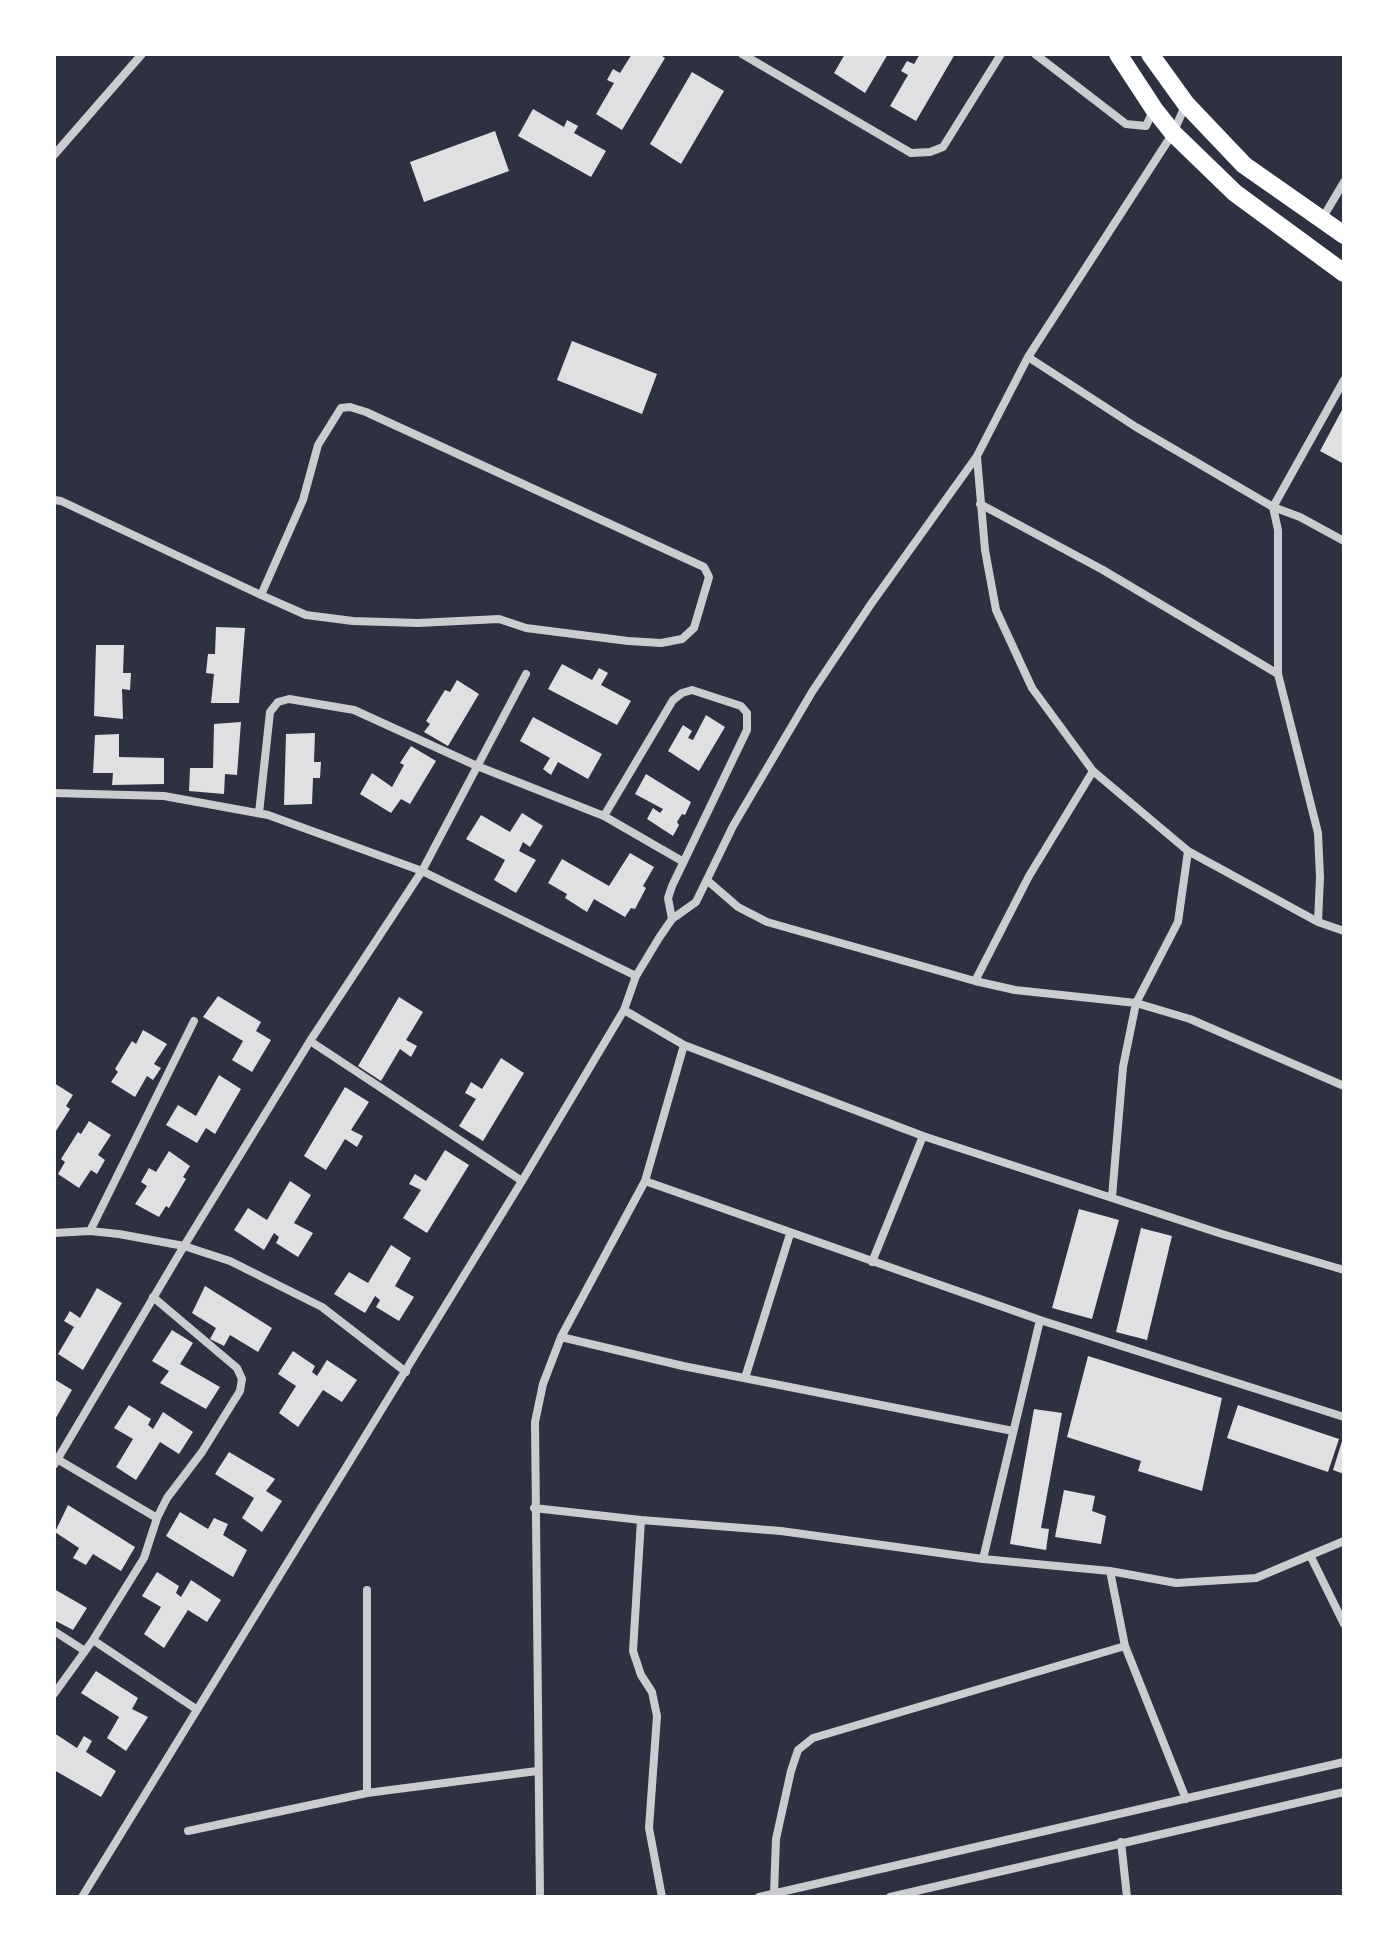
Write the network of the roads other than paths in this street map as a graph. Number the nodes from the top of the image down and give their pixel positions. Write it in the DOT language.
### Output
graph roads {
  1 [pos="142,54"];
  2 [pos="742,54"];
  3 [pos="1001,54"];
  4 [pos="1035,54"];
  5 [pos="1118,54"];
  6 [pos="1150,54"];
  7 [pos="1186,104"];
  8 [pos="1154,109"];
  9 [pos="1173,133"];
  10 [pos="54,155"];
  11 [pos="1344,182"];
  12 [pos="1321,221"];
  13 [pos="1344,235"];
  14 [pos="1344,273"];
  15 [pos="1028,357"];
  16 [pos="1344,380"];
  17 [pos="977,456"];
  18 [pos="54,500"];
  19 [pos="980,504"];
  20 [pos="1273,507"];
  21 [pos="1344,541"];
  22 [pos="261,595"];
  23 [pos="526,674"];
  24 [pos="1278,674"];
  25 [pos="477,766"];
  26 [pos="1093,771"];
  27 [pos="54,793"];
  28 [pos="259,813"];
  29 [pos="604,816"];
  30 [pos="1188,851"];
  31 [pos="682,861"];
  32 [pos="422,871"];
  33 [pos="708,881"];
  34 [pos="672,919"];
  35 [pos="1318,922"];
  36 [pos="1344,931"];
  37 [pos="636,976"];
  38 [pos="975,981"];
  39 [pos="1136,1003"];
  40 [pos="624,1010"];
  41 [pos="194,1021"];
  42 [pos="310,1041"];
  43 [pos="684,1045"];
  44 [pos="1344,1086"];
  45 [pos="923,1136"];
  46 [pos="522,1181"];
  47 [pos="645,1181"];
  48 [pos="1112,1197"];
  49 [pos="90,1231"];
  50 [pos="54,1233"];
  51 [pos="790,1234"];
  52 [pos="184,1246"];
  53 [pos="872,1262"];
  54 [pos="1344,1270"];
  55 [pos="153,1297"];
  56 [pos="1040,1320"];
  57 [pos="561,1337"];
  58 [pos="406,1372"];
  59 [pos="745,1378"];
  60 [pos="1344,1417"];
  61 [pos="1013,1431"];
  62 [pos="56,1462"];
  63 [pos="534,1508"];
  64 [pos="157,1518"];
  65 [pos="641,1520"];
  66 [pos="1344,1541"];
  67 [pos="1311,1557"];
  68 [pos="983,1559"];
  69 [pos="1110,1571"];
  70 [pos="367,1590"];
  71 [pos="1344,1624"];
  72 [pos="54,1631"];
  73 [pos="93,1640"];
  74 [pos="1125,1646"];
  75 [pos="85,1651"];
  76 [pos="54,1694"];
  77 [pos="196,1709"];
  78 [pos="1344,1762"];
  79 [pos="537,1771"];
  80 [pos="1344,1792"];
  81 [pos="367,1793"];
  82 [pos="1186,1799"];
  83 [pos="188,1831"];
  84 [pos="1121,1842"];
  85 [pos="774,1894"];
  86 [pos="82,1897"];
  87 [pos="540,1897"];
  88 [pos="662,1897"];
  89 [pos="759,1897"];
  90 [pos="890,1897"];
  91 [pos="1127,1897"];
  1 -- 10 [label="street"];
  2 -- 3 [label="street"];
  4 -- 8 [label="street"];
  5 -- 8 [label="main road"];
  6 -- 7 [label="main road"];
  7 -- 9 [label="street"];
  7 -- 12 [label="main road"];
  8 -- 9 [label="main road"];
  9 -- 14 [label="main road"];
  9 -- 15 [label="street"];
  11 -- 12 [label="street"];
  12 -- 13 [label="main road"];
  15 -- 17 [label="street"];
  15 -- 20 [label="street"];
  16 -- 20 [label="street"];
  17 -- 19 [label="street"];
  17 -- 33 [label="street"];
  18 -- 22 [label="street"];
  19 -- 24 [label="street"];
  19 -- 26 [label="street"];
  20 -- 21 [label="street"];
  20 -- 24 [label="street"];
  22 -- 22 [label="street"];
  23 -- 25 [label="street"];
  24 -- 35 [label="street"];
  25 -- 28 [label="street"];
  25 -- 29 [label="street"];
  25 -- 32 [label="street"];
  26 -- 30 [label="street"];
  26 -- 38 [label="street"];
  27 -- 28 [label="street"];
  28 -- 32 [label="street"];
  29 -- 31 [label="street"];
  29 -- 31 [label="street"];
  30 -- 35 [label="street"];
  30 -- 39 [label="street"];
  31 -- 34 [label="street"];
  32 -- 37 [label="street"];
  32 -- 42 [label="street"];
  33 -- 34 [label="street"];
  33 -- 38 [label="street"];
  34 -- 37 [label="street"];
  35 -- 36 [label="street"];
  37 -- 40 [label="street"];
  38 -- 39 [label="street"];
  39 -- 44 [label="street"];
  39 -- 48 [label="street"];
  40 -- 43 [label="street"];
  40 -- 46 [label="street"];
  41 -- 49 [label="street"];
  42 -- 46 [label="street"];
  42 -- 52 [label="street"];
  43 -- 45 [label="street"];
  43 -- 47 [label="street"];
  45 -- 48 [label="street"];
  45 -- 53 [label="street"];
  46 -- 58 [label="street"];
  47 -- 51 [label="street"];
  47 -- 57 [label="street"];
  48 -- 54 [label="street"];
  49 -- 50 [label="street"];
  49 -- 52 [label="street"];
  51 -- 53 [label="street"];
  51 -- 59 [label="street"];
  52 -- 55 [label="street"];
  52 -- 58 [label="street"];
  53 -- 56 [label="street"];
  55 -- 62 [label="street"];
  55 -- 64 [label="street"];
  56 -- 60 [label="street"];
  56 -- 61 [label="street"];
  57 -- 59 [label="street"];
  57 -- 63 [label="street"];
  58 -- 77 [label="street"];
  59 -- 61 [label="street"];
  61 -- 68 [label="street"];
  62 -- 64 [label="street"];
  63 -- 65 [label="street"];
  63 -- 79 [label="street"];
  64 -- 73 [label="street"];
  65 -- 68 [label="street"];
  65 -- 88 [label="street"];
  66 -- 67 [label="street"];
  67 -- 69 [label="street"];
  67 -- 71 [label="street"];
  68 -- 69 [label="street"];
  69 -- 74 [label="street"];
  70 -- 81 [label="street"];
  72 -- 75 [label="street"];
  73 -- 75 [label="street"];
  73 -- 77 [label="street"];
  74 -- 82 [label="street"];
  74 -- 85 [label="street"];
  75 -- 76 [label="street"];
  77 -- 86 [label="street"];
  78 -- 82 [label="street"];
  79 -- 81 [label="street"];
  79 -- 87 [label="street"];
  80 -- 84 [label="street"];
  81 -- 83 [label="street"];
  82 -- 85 [label="street"];
  84 -- 90 [label="street"];
  84 -- 91 [label="street"];
  85 -- 89 [label="street"];
}
